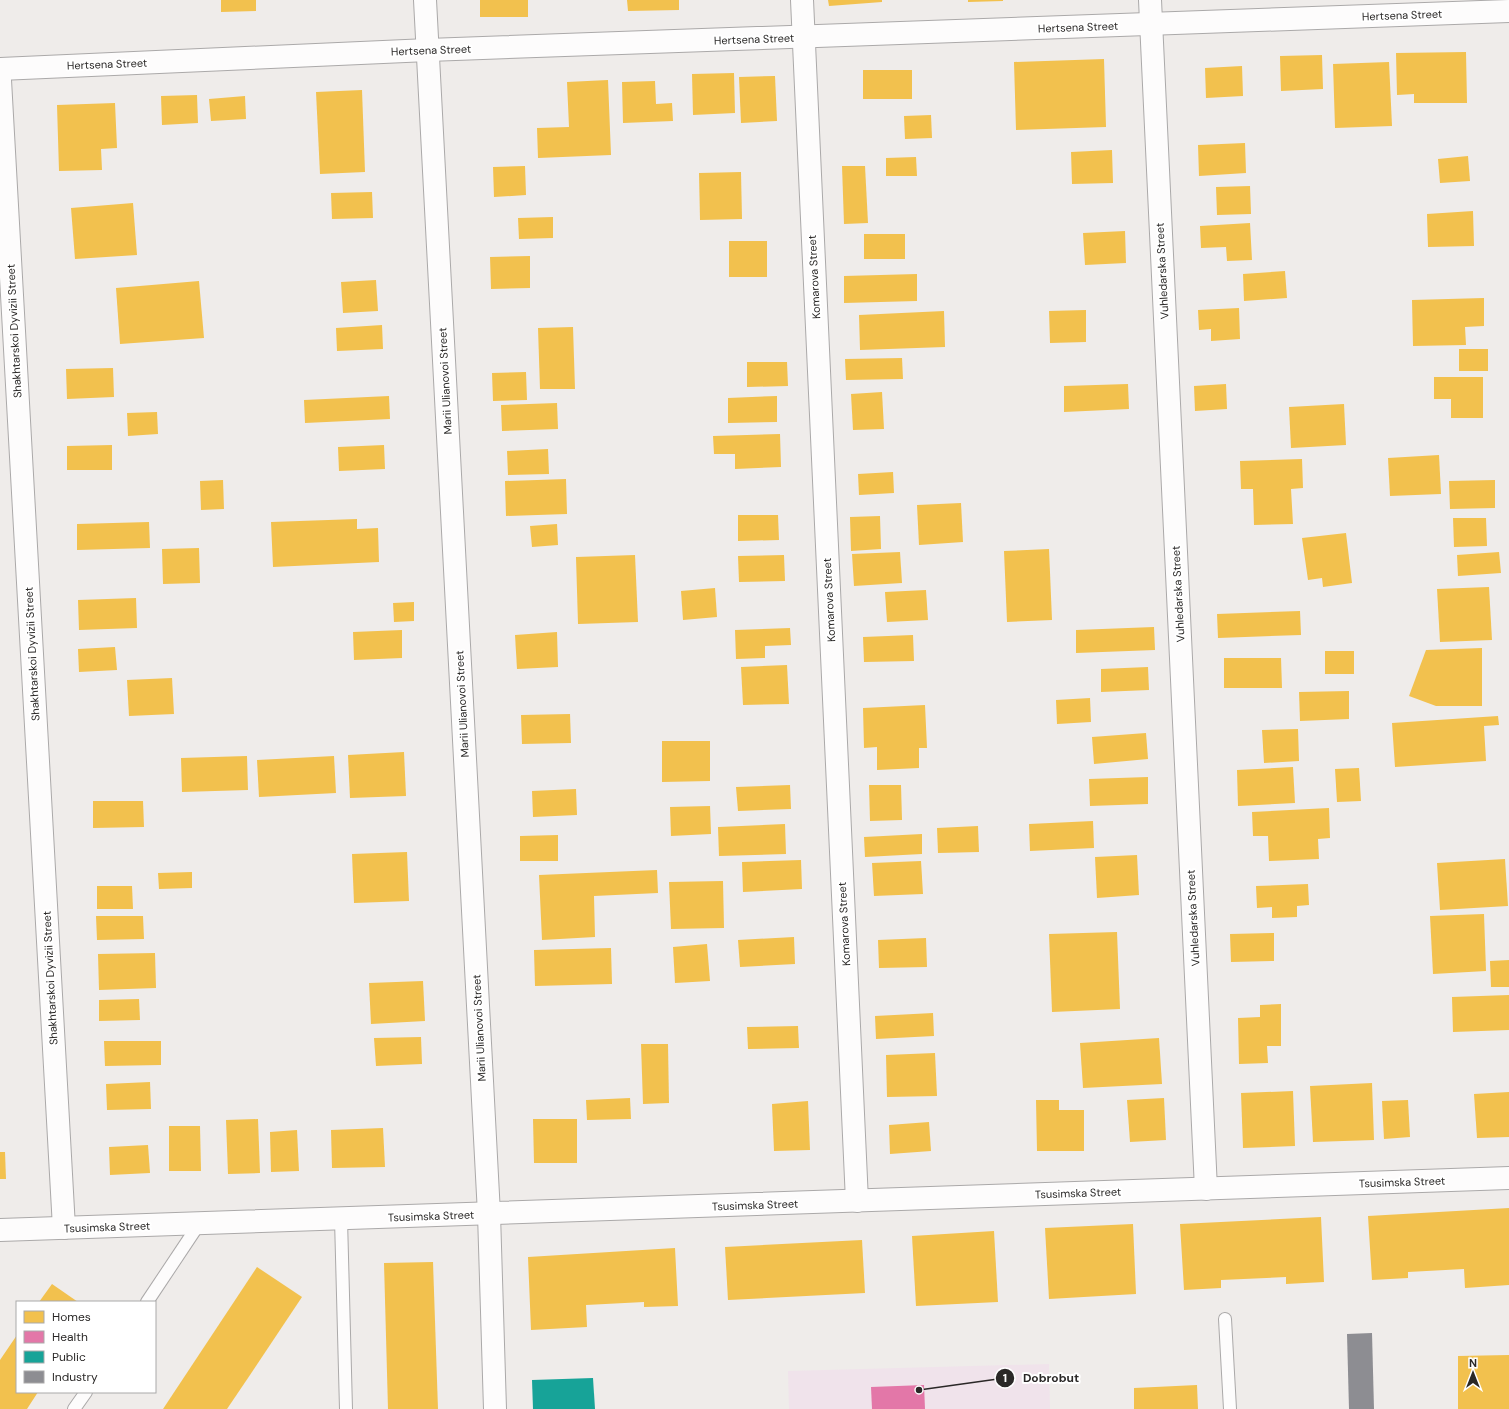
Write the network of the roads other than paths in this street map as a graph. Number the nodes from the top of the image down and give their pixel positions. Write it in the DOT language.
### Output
graph roads {
  1 [pos="425,0"];
  2 [pos="802,0"];
  3 [pos="1150,0"];
  4 [pos="1509,11"];
  5 [pos="1151,24"];
  6 [pos="803,37"];
  7 [pos="428,50"];
  8 [pos="0,69"];
  9 [pos="0,80"];
  10 [pos="1509,1178"];
  11 [pos="1206,1189"];
  12 [pos="857,1201"];
  13 [pos="489,1214"];
  14 [pos="341,1219"];
  15 [pos="199,1224"];
  16 [pos="64,1228"];
  17 [pos="3,1234"];
  18 [pos="148,1301"];
  19 [pos="1225,1319"];
  20 [pos="85,1393"];
  21 [pos="74,1409"];
  22 [pos="346,1409"];
  23 [pos="495,1409"];
  24 [pos="1230,1409"];
  1 -- 7 [label="street, Marii Ulianovoi Street"];
  2 -- 6 [label="street, Komarova Street"];
  3 -- 5 [label="street, Vuhledarska Street"];
  4 -- 5 [label="street, Hertsena Street"];
  5 -- 6 [label="street, Hertsena Street"];
  5 -- 11 [label="street, Vuhledarska Street"];
  6 -- 7 [label="street, Hertsena Street"];
  6 -- 12 [label="street, Komarova Street"];
  7 -- 8 [label="street, Hertsena Street"];
  7 -- 13 [label="street, Marii Ulianovoi Street"];
  9 -- 16 [label="street, Shakhtarskoi Dyvizii Street"];
  10 -- 11 [label="street, Tsusimska Street"];
  11 -- 12 [label="street, Tsusimska Street"];
  12 -- 13 [label="street, Tsusimska Street"];
  13 -- 14 [label="street, Tsusimska Street"];
  13 -- 23 [label="street, Marii Ulianovoi Street"];
  14 -- 15 [label="street, Tsusimska Street"];
  14 -- 22 [label="lane"];
  15 -- 16 [label="street, Tsusimska Street"];
  15 -- 18 [label="lane"];
  16 -- 17 [label="street, Tsusimska Street"];
  19 -- 24 [label="lane"];
  20 -- 21 [label="lane"];
}
